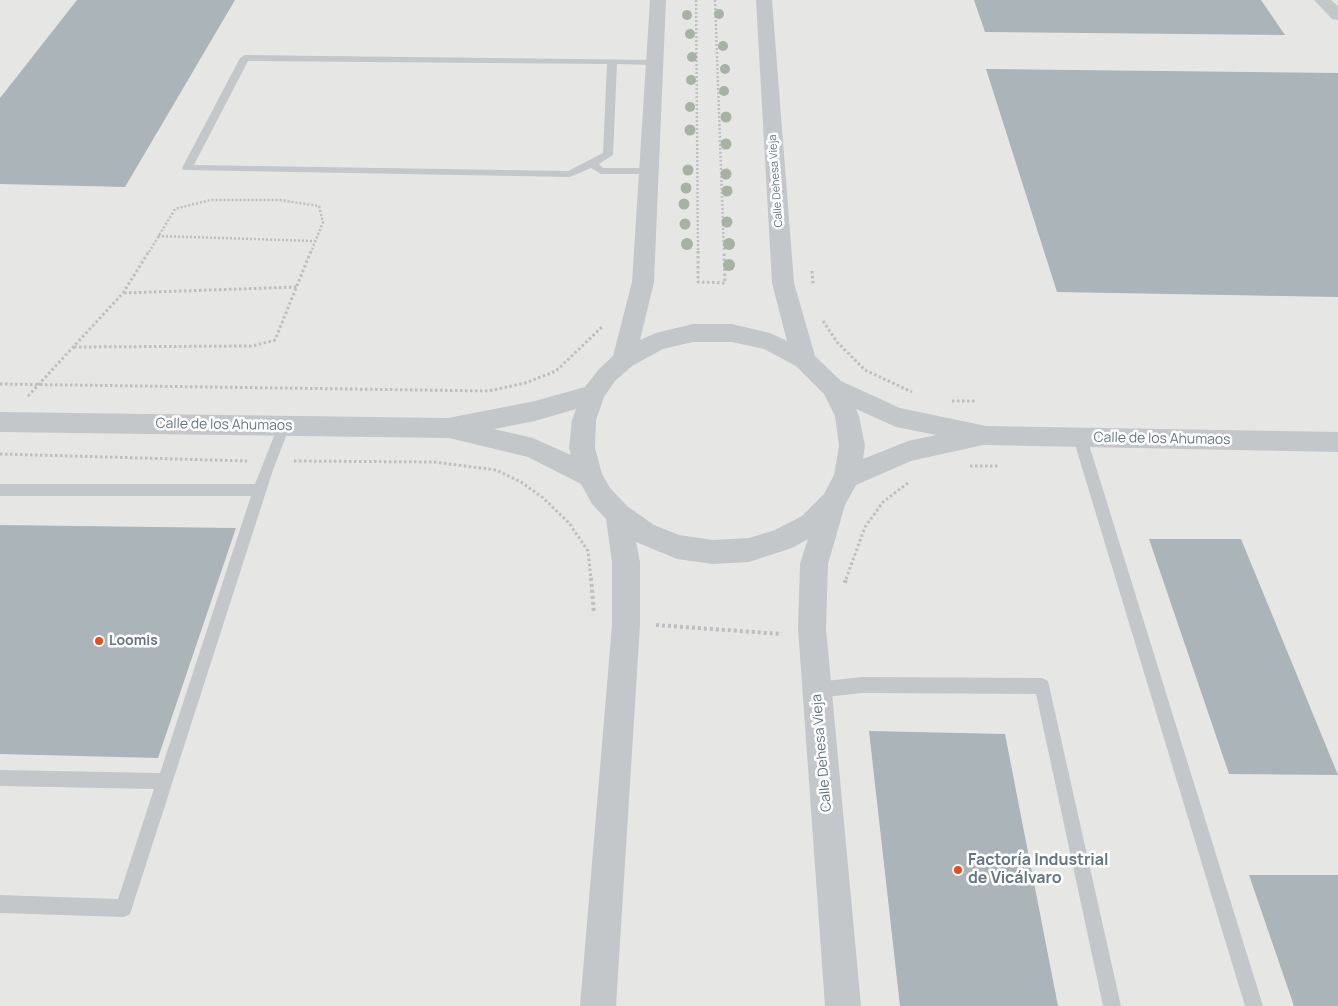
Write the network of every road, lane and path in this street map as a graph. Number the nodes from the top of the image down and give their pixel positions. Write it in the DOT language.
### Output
graph roads {
  1 [pos="658,0"];
  2 [pos="696,0"];
  3 [pos="715,0"];
  4 [pos="764,0"];
  5 [pos="1322,0"];
  6 [pos="1338,15"];
  7 [pos="612,62"];
  8 [pos="655,62"];
  9 [pos="591,163"];
  10 [pos="649,171"];
  11 [pos="158,236"];
  12 [pos="315,241"];
  13 [pos="813,282"];
  14 [pos="297,287"];
  15 [pos="814,290"];
  16 [pos="123,293"];
  17 [pos="819,314"];
  18 [pos="607,318"];
  19 [pos="74,347"];
  20 [pos="624,360"];
  21 [pos="804,360"];
  22 [pos="0,384"];
  23 [pos="38,385"];
  24 [pos="833,388"];
  25 [pos="915,393"];
  26 [pos="594,394"];
  27 [pos="948,401"];
  28 [pos="976,401"];
  29 [pos="2,422"];
  30 [pos="284,426"];
  31 [pos="448,428"];
  32 [pos="986,436"];
  33 [pos="1080,438"];
  34 [pos="1338,442"];
  35 [pos="0,454"];
  36 [pos="270,461"];
  37 [pos="965,466"];
  38 [pos="998,466"];
  39 [pos="590,476"];
  40 [pos="917,476"];
  41 [pos="840,489"];
  42 [pos="0,490"];
  43 [pos="260,490"];
  44 [pos="618,514"];
  45 [pos="845,585"];
  46 [pos="594,616"];
  47 [pos="654,625"];
  48 [pos="782,634"];
  49 [pos="817,690"];
  50 [pos="0,778"];
  51 [pos="165,780"];
  52 [pos="0,904"];
  53 [pos="598,1006"];
  54 [pos="843,1006"];
  55 [pos="1112,1006"];
  56 [pos="1254,1006"];
  1 -- 8 [label="street"];
  2 -- 3 [label="path"];
  4 -- 21 [label="street, Calle Dehesa Vieja"];
  5 -- 6 [label="street"];
  7 -- 8 [label="lane"];
  7 -- 9 [label="lane"];
  7 -- 9 [label="lane"];
  8 -- 10 [label="street"];
  9 -- 10 [label="lane"];
  10 -- 20 [label="street"];
  11 -- 12 [label="path"];
  11 -- 12 [label="path"];
  11 -- 16 [label="path"];
  12 -- 14 [label="path"];
  13 -- 15 [label="path"];
  14 -- 16 [label="path"];
  14 -- 19 [label="path"];
  16 -- 19 [label="path"];
  17 -- 25 [label="path"];
  18 -- 23 [label="path"];
  19 -- 23 [label="path"];
  20 -- 21 [label="street"];
  20 -- 26 [label="street"];
  21 -- 24 [label="street"];
  22 -- 23 [label="path"];
  23 -- 29 [label="path"];
  24 -- 32 [label="street, Calle de los Ahumaos"];
  24 -- 41 [label="street, Calle Dehesa Vieja"];
  26 -- 31 [label="street, Calle de los Ahumaos"];
  26 -- 39 [label="street"];
  27 -- 28 [label="path"];
  29 -- 30 [label="street, Calle de los Ahumaos"];
  30 -- 31 [label="street, Calle de los Ahumaos"];
  30 -- 36 [label="lane"];
  31 -- 39 [label="street, Calle de los Ahumaos"];
  32 -- 33 [label="street, Calle de los Ahumaos"];
  32 -- 41 [label="street, Calle de los Ahumaos"];
  33 -- 34 [label="street, Calle de los Ahumaos"];
  33 -- 56 [label="lane"];
  35 -- 36 [label="path"];
  36 -- 43 [label="lane"];
  36 -- 46 [label="path"];
  37 -- 38 [label="path"];
  39 -- 44 [label="street"];
  40 -- 45 [label="path"];
  41 -- 44 [label="street"];
  41 -- 49 [label="street, Calle Dehesa Vieja"];
  42 -- 43 [label="lane"];
  43 -- 51 [label="lane"];
  44 -- 53 [label="street"];
  47 -- 48 [label="path"];
  49 -- 54 [label="street, Calle Dehesa Vieja"];
  49 -- 55 [label="lane"];
  50 -- 51 [label="lane"];
  51 -- 52 [label="lane"];
}
